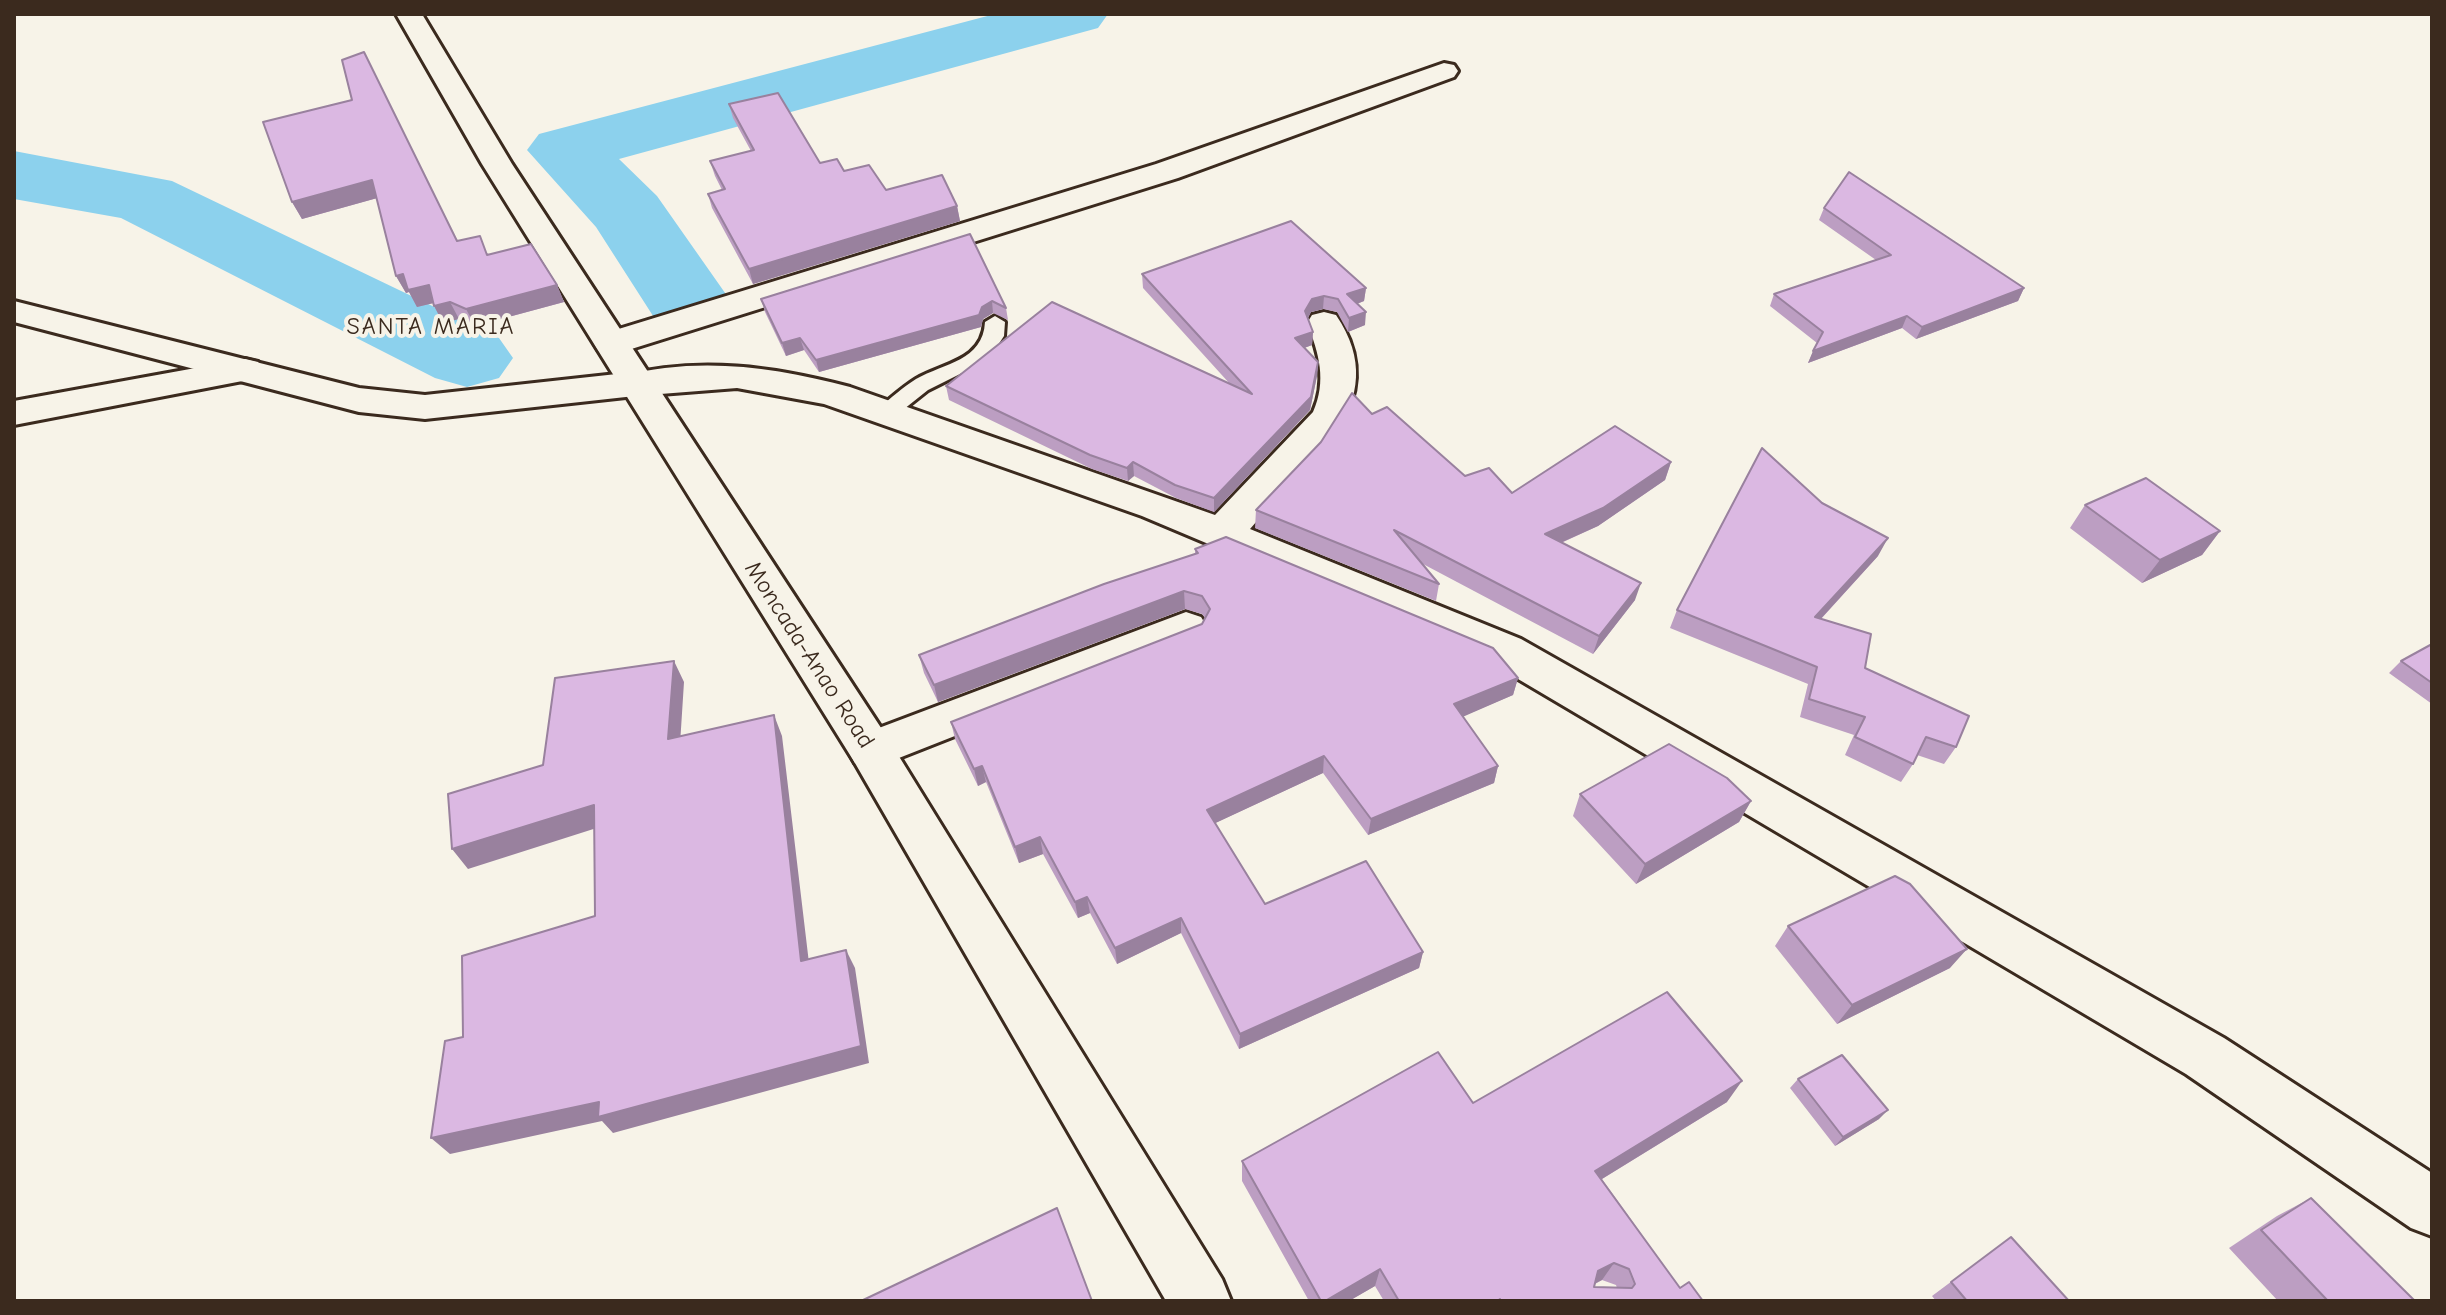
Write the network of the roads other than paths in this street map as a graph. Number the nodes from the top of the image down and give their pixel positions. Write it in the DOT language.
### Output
graph roads {
  1 [pos="409,14"];
  2 [pos="1444,71"];
  3 [pos="14,311"];
  4 [pos="995,322"];
  5 [pos="1324,323"];
  6 [pos="612,343"];
  7 [pos="245,370"];
  8 [pos="635,384"];
  9 [pos="887,412"];
  10 [pos="14,413"];
  11 [pos="1221,534"];
  12 [pos="1186,628"];
  13 [pos="871,750"];
  14 [pos="2432,1207"];
  15 [pos="1200,1301"];
  1 -- 6 [label="street, Moncada-Anao Road"];
  2 -- 6 [label="street"];
  3 -- 7 [label="street"];
  4 -- 9 [label="lane"];
  5 -- 11 [label="street"];
  6 -- 8 [label="street, Moncada-Anao Road"];
  7 -- 8 [label="street"];
  7 -- 10 [label="street"];
  8 -- 9 [label="street"];
  8 -- 13 [label="street, Moncada-Anao Road"];
  9 -- 11 [label="street"];
  11 -- 14 [label="street"];
  12 -- 13 [label="street"];
  13 -- 15 [label="street, Moncada-Anao Road"];
}
